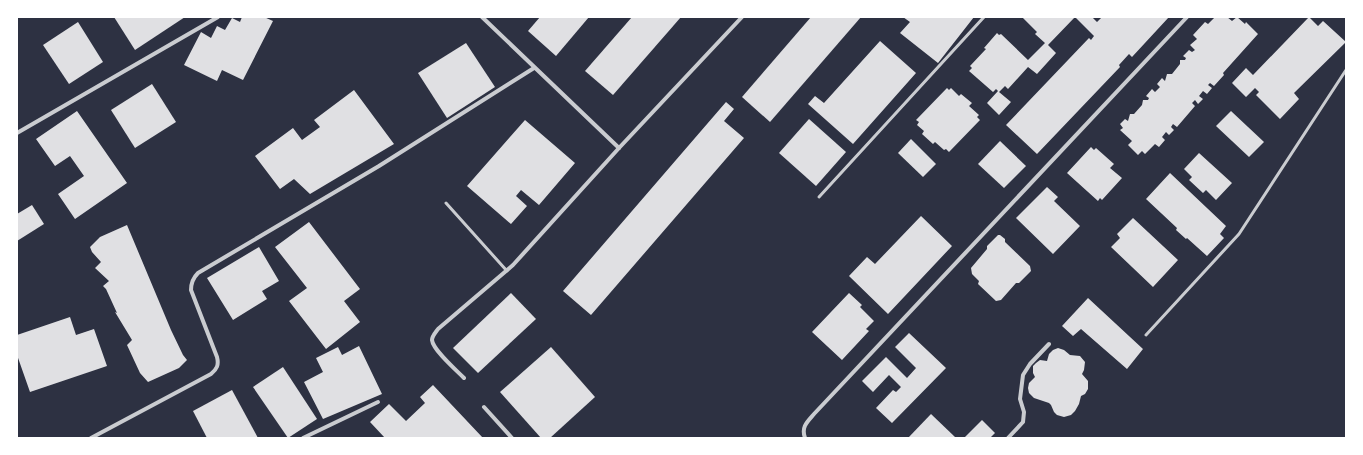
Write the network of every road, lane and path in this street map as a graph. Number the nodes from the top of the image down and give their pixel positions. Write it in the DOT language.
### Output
graph roads {
  1 [pos="218,17"];
  2 [pos="482,17"];
  3 [pos="742,17"];
  4 [pos="984,17"];
  5 [pos="1188,17"];
  6 [pos="534,68"];
  7 [pos="1346,70"];
  8 [pos="17,132"];
  9 [pos="619,148"];
  10 [pos="819,197"];
  11 [pos="446,203"];
  12 [pos="507,271"];
  13 [pos="1146,335"];
  14 [pos="1049,344"];
  15 [pos="464,378"];
  16 [pos="378,402"];
  17 [pos="484,407"];
  18 [pos="91,438"];
  19 [pos="303,438"];
  20 [pos="512,438"];
  21 [pos="805,438"];
  22 [pos="1008,438"];
  1 -- 8 [label="street"];
  2 -- 6 [label="street"];
  3 -- 9 [label="street"];
  4 -- 10 [label="lane"];
  5 -- 21 [label="street"];
  6 -- 9 [label="street"];
  6 -- 18 [label="street"];
  7 -- 13 [label="lane"];
  9 -- 12 [label="street"];
  11 -- 12 [label="lane"];
  12 -- 15 [label="street"];
  14 -- 22 [label="street"];
  16 -- 19 [label="street"];
  17 -- 20 [label="street"];
}
